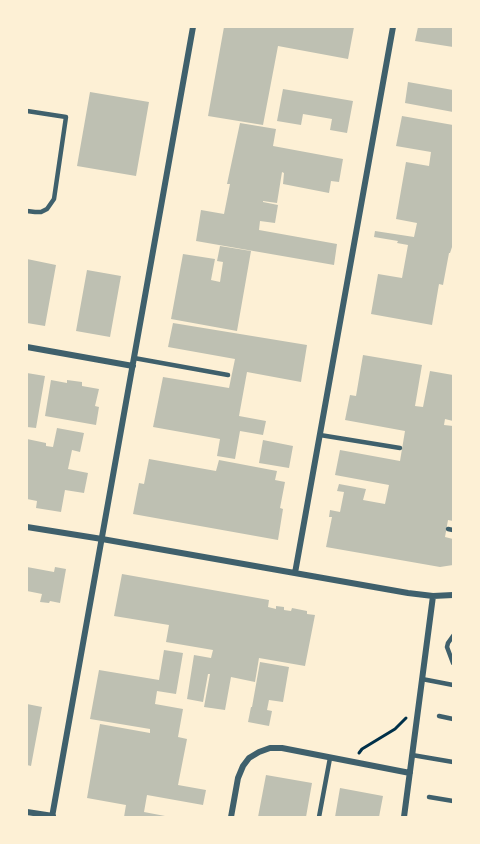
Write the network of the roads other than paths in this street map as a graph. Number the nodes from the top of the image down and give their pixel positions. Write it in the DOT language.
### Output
graph roads {
  1 [pos="193,27"];
  2 [pos="393,27"];
  3 [pos="27,111"];
  4 [pos="27,210"];
  5 [pos="27,347"];
  6 [pos="134,358"];
  7 [pos="133,366"];
  8 [pos="228,375"];
  9 [pos="320,435"];
  10 [pos="400,448"];
  11 [pos="27,527"];
  12 [pos="102,539"];
  13 [pos="295,573"];
  14 [pos="453,595"];
  15 [pos="433,596"];
  16 [pos="453,636"];
  17 [pos="453,663"];
  18 [pos="422,679"];
  19 [pos="453,685"];
  20 [pos="439,716"];
  21 [pos="453,719"];
  22 [pos="412,755"];
  23 [pos="330,758"];
  24 [pos="453,762"];
  25 [pos="410,774"];
  26 [pos="429,797"];
  27 [pos="453,801"];
  28 [pos="27,812"];
  29 [pos="53,816"];
  30 [pos="231,817"];
  31 [pos="320,817"];
  32 [pos="404,817"];
  1 -- 6 [label="street"];
  2 -- 9 [label="street"];
  3 -- 4 [label="lane"];
  5 -- 7 [label="street"];
  6 -- 7 [label="street"];
  6 -- 8 [label="lane"];
  7 -- 12 [label="street"];
  9 -- 10 [label="lane"];
  9 -- 13 [label="street"];
  11 -- 12 [label="street"];
  12 -- 13 [label="street"];
  12 -- 29 [label="street"];
  13 -- 15 [label="street"];
  14 -- 15 [label="street"];
  15 -- 18 [label="street"];
  16 -- 17 [label="lane"];
  18 -- 19 [label="lane"];
  18 -- 22 [label="street"];
  20 -- 21 [label="lane"];
  22 -- 24 [label="lane"];
  22 -- 25 [label="street"];
  23 -- 25 [label="street"];
  23 -- 30 [label="street"];
  23 -- 31 [label="lane"];
  25 -- 32 [label="street"];
  26 -- 27 [label="lane"];
  28 -- 29 [label="street"];
}
